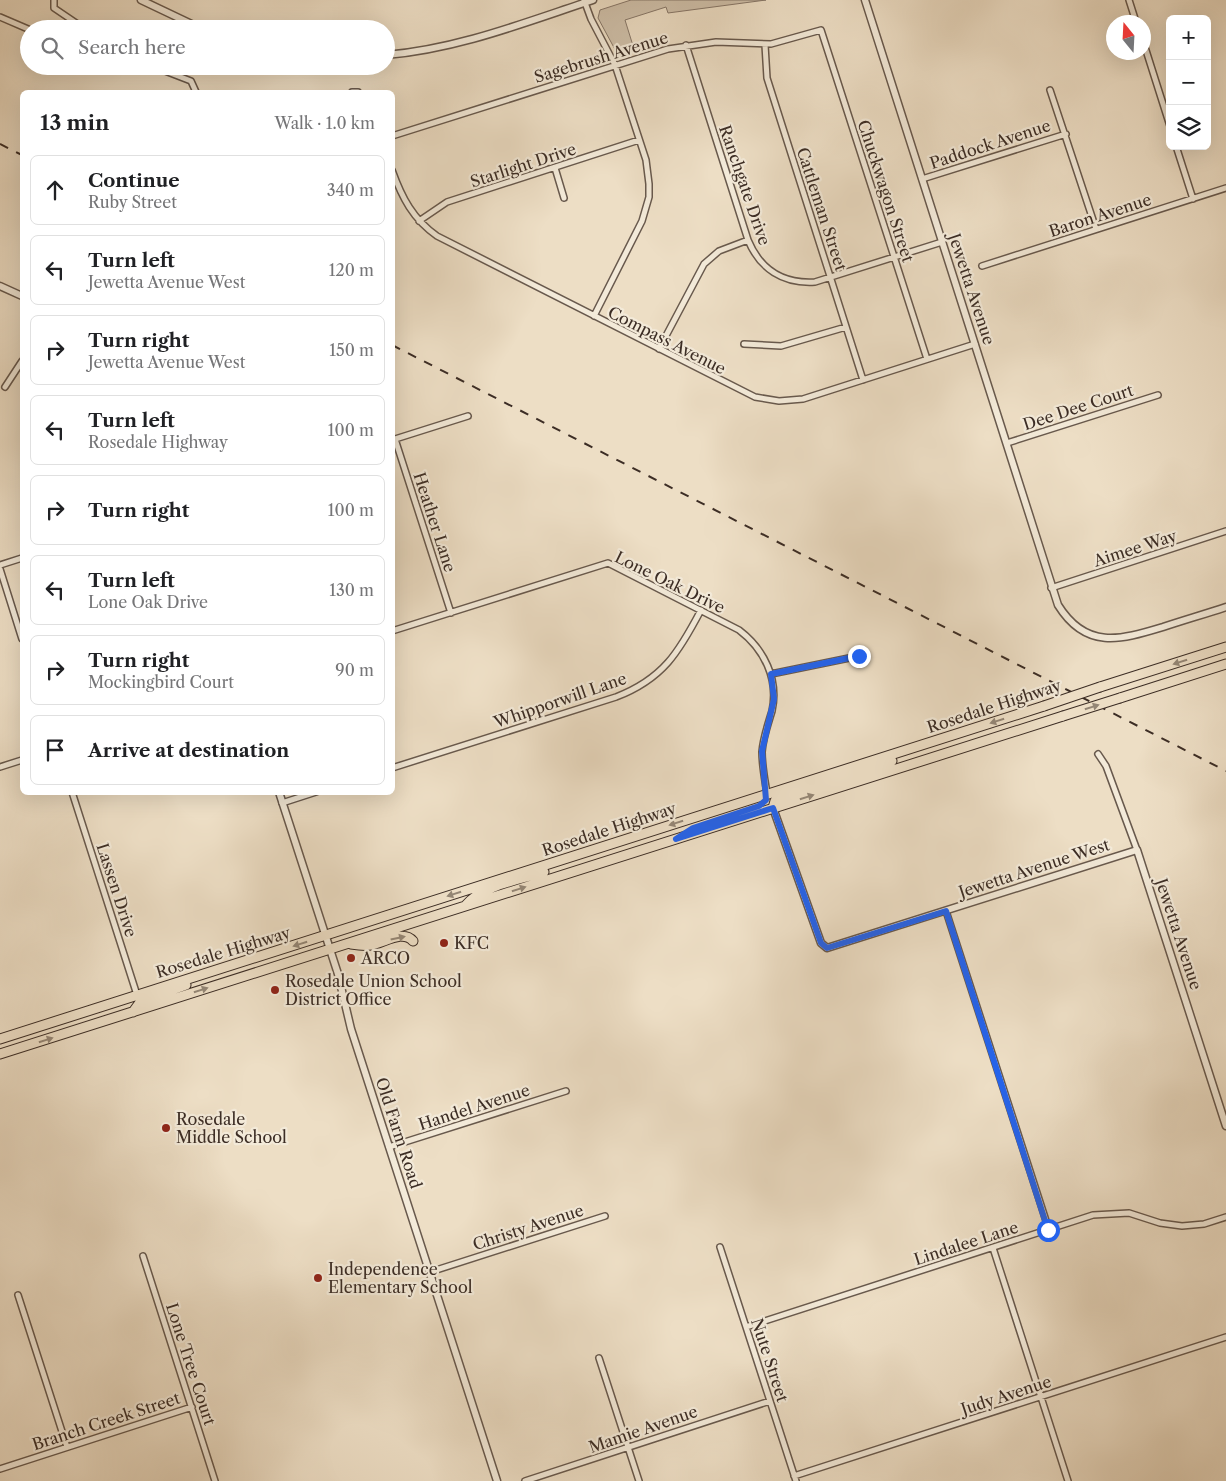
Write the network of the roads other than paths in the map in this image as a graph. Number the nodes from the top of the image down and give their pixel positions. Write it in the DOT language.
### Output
graph roads {
  1 [pos="54,0"];
  2 [pos="140,0"];
  3 [pos="593,0"];
  4 [pos="865,0"];
  5 [pos="1129,0"];
  6 [pos="584,1"];
  7 [pos="1134,15"];
  8 [pos="0,17"];
  9 [pos="72,20"];
  10 [pos="183,20"];
  11 [pos="20,26"];
  12 [pos="822,30"];
  13 [pos="686,45"];
  14 [pos="765,45"];
  15 [pos="395,54"];
  16 [pos="1149,60"];
  17 [pos="615,65"];
  18 [pos="175,75"];
  19 [pos="195,90"];
  20 [pos="1050,90"];
  21 [pos="1166,113"];
  22 [pos="1066,134"];
  23 [pos="395,135"];
  24 [pos="640,140"];
  25 [pos="1177,150"];
  26 [pos="555,168"];
  27 [pos="395,177"];
  28 [pos="922,179"];
  29 [pos="1226,188"];
  30 [pos="564,198"];
  31 [pos="1193,198"];
  32 [pos="419,221"];
  33 [pos="1096,229"];
  34 [pos="748,240"];
  35 [pos="942,242"];
  36 [pos="894,257"];
  37 [pos="982,266"];
  38 [pos="831,278"];
  39 [pos="0,286"];
  40 [pos="20,295"];
  41 [pos="594,316"];
  42 [pos="846,327"];
  43 [pos="744,344"];
  44 [pos="975,344"];
  45 [pos="659,350"];
  46 [pos="927,359"];
  47 [pos="20,364"];
  48 [pos="863,380"];
  49 [pos="5,387"];
  50 [pos="1158,395"];
  51 [pos="468,416"];
  52 [pos="395,439"];
  53 [pos="395,442"];
  54 [pos="1007,443"];
  55 [pos="1226,532"];
  56 [pos="20,559"];
  57 [pos="0,565"];
  58 [pos="0,569"];
  59 [pos="1052,588"];
  60 [pos="1226,607"];
  61 [pos="701,610"];
  62 [pos="451,613"];
  63 [pos="395,630"];
  64 [pos="20,633"];
  65 [pos="1226,647"];
  66 [pos="859,656"];
  67 [pos="1226,658"];
  68 [pos="1226,664"];
  69 [pos="1207,670"];
  70 [pos="771,674"];
  71 [pos="926,744"];
  72 [pos="1098,754"];
  73 [pos="20,761"];
  74 [pos="395,767"];
  75 [pos="0,768"];
  76 [pos="767,794"];
  77 [pos="73,795"];
  78 [pos="280,795"];
  79 [pos="307,795"];
  80 [pos="282,803"];
  81 [pos="773,808"];
  82 [pos="676,839"];
  83 [pos="1137,850"];
  84 [pos="563,859"];
  85 [pos="465,906"];
  86 [pos="946,911"];
  87 [pos="325,936"];
  88 [pos="414,941"];
  89 [pos="346,944"];
  90 [pos="330,949"];
  91 [pos="203,974"];
  92 [pos="137,995"];
  93 [pos="133,1012"];
  94 [pos="0,1039"];
  95 [pos="0,1054"];
  96 [pos="566,1091"];
  97 [pos="1226,1126"];
  98 [pos="389,1147"];
  99 [pos="605,1216"];
  100 [pos="1226,1217"];
  101 [pos="1048,1230"];
  102 [pos="720,1247"];
  103 [pos="993,1248"];
  104 [pos="143,1256"];
  105 [pos="430,1272"];
  106 [pos="18,1295"];
  107 [pos="746,1327"];
  108 [pos="1226,1337"];
  109 [pos="600,1358"];
  110 [pos="1041,1397"];
  111 [pos="770,1401"];
  112 [pos="192,1407"];
  113 [pos="67,1447"];
  114 [pos="628,1448"];
  115 [pos="0,1469"];
  116 [pos="795,1478"];
  117 [pos="215,1481"];
  118 [pos="497,1481"];
  119 [pos="525,1481"];
  120 [pos="639,1481"];
  121 [pos="1068,1481"];
  1 -- 9 [label="street"];
  2 -- 10 [label="street"];
  3 -- 6 [label="street"];
  4 -- 28 [label="street, Jewetta Avenue"];
  5 -- 7 [label="street"];
  6 -- 15 [label="street"];
  6 -- 17 [label="street"];
  8 -- 11 [label="street"];
  12 -- 14 [label="street, Sagebrush Avenue"];
  12 -- 36 [label="street, Chuckwagon Street"];
  13 -- 14 [label="street, Sagebrush Avenue"];
  13 -- 17 [label="street, Sagebrush Avenue"];
  13 -- 34 [label="street, Ranchgate Drive"];
  14 -- 38 [label="street, Cattleman Street"];
  16 -- 21 [label="street"];
  17 -- 23 [label="street, Sagebrush Avenue"];
  17 -- 24 [label="street"];
  18 -- 19 [label="street"];
  20 -- 22 [label="street"];
  22 -- 28 [label="street, Paddock Avenue"];
  22 -- 33 [label="street"];
  24 -- 26 [label="street, Starlight Drive"];
  24 -- 41 [label="street"];
  25 -- 31 [label="street"];
  26 -- 30 [label="street"];
  26 -- 32 [label="street, Starlight Drive"];
  27 -- 32 [label="street, Compass Avenue"];
  28 -- 35 [label="street, Jewetta Avenue"];
  29 -- 31 [label="street, Baron Avenue"];
  31 -- 33 [label="street, Baron Avenue"];
  32 -- 41 [label="street, Compass Avenue"];
  33 -- 37 [label="street, Baron Avenue"];
  34 -- 38 [label="street, Ranchgate Drive"];
  34 -- 45 [label="street"];
  35 -- 36 [label="street, Ranchgate Drive"];
  35 -- 44 [label="street, Jewetta Avenue"];
  36 -- 38 [label="street, Ranchgate Drive"];
  36 -- 46 [label="street, Chuckwagon Street"];
  38 -- 42 [label="street, Cattleman Street"];
  39 -- 40 [label="street"];
  41 -- 45 [label="street, Compass Avenue"];
  42 -- 43 [label="street"];
  42 -- 48 [label="street, Cattleman Street"];
  44 -- 46 [label="street, Compass Avenue"];
  44 -- 54 [label="street, Jewetta Avenue"];
  45 -- 48 [label="street, Compass Avenue"];
  46 -- 48 [label="street, Compass Avenue"];
  47 -- 49 [label="street"];
  50 -- 54 [label="street, Dee Dee Court"];
  51 -- 52 [label="street"];
  53 -- 62 [label="street, Heather Lane"];
  54 -- 59 [label="street, Jewetta Avenue"];
  55 -- 59 [label="street, Aimee Way"];
  56 -- 57 [label="street"];
  58 -- 64 [label="street"];
  59 -- 60 [label="street, Jewetta Avenue"];
  61 -- 62 [label="street, Lone Oak Drive"];
  61 -- 70 [label="street, Lone Oak Drive"];
  61 -- 74 [label="street, Whipporwill Lane"];
  62 -- 63 [label="street, Lone Oak Drive"];
  65 -- 71 [label="main road, Rosedale Highway, one-way, bridge"];
  66 -- 70 [label="street"];
  67 -- 69 [label="main road"];
  68 -- 69 [label="main road, Rosedale Highway"];
  81 -- 69 [label="main road, Rosedale Highway, one-way, bridge"];
  70 -- 76 [label="street, Lone Oak Drive"];
  71 -- 76 [label="main road, Rosedale Highway"];
  71 -- 81 [label="main road"];
  72 -- 83 [label="street, Jewetta Avenue"];
  73 -- 75 [label="street"];
  76 -- 82 [label="main road"];
  76 -- 84 [label="main road, Rosedale Highway, one-way"];
  77 -- 92 [label="street, Lassen Drive"];
  78 -- 80 [label="street, Old Farm Road"];
  79 -- 80 [label="street"];
  80 -- 87 [label="street, Old Farm Road"];
  81 -- 82 [label="main road, Rosedale Highway"];
  81 -- 86 [label="street, Jewetta Avenue West"];
  85 -- 82 [label="main road, Rosedale Highway, one-way"];
  83 -- 86 [label="street, Jewetta Avenue West"];
  83 -- 97 [label="street, Jewetta Avenue"];
  84 -- 85 [label="main road"];
  84 -- 87 [label="main road, Rosedale Highway, one-way"];
  85 -- 89 [label="main road, Rosedale Highway"];
  86 -- 101 [label="street"];
  87 -- 90 [label="street, Old Farm Road"];
  87 -- 91 [label="main road, Rosedale Highway, one-way"];
  89 -- 88 [label="main road, one-way"];
  89 -- 90 [label="main road, Rosedale Highway"];
  93 -- 90 [label="main road, Rosedale Highway, one-way"];
  90 -- 98 [label="street, Old Farm Road"];
  91 -- 92 [label="main road, Rosedale Highway"];
  91 -- 93 [label="main road"];
  92 -- 94 [label="main road, Rosedale Highway"];
  95 -- 93 [label="main road, Rosedale Highway, one-way"];
  96 -- 98 [label="street, Handel Avenue"];
  98 -- 105 [label="street, Old Farm Road"];
  99 -- 105 [label="street, Christy Avenue"];
  100 -- 101 [label="street, Lindalee Lane"];
  101 -- 103 [label="street, Lindalee Lane"];
  102 -- 107 [label="street, Nute Street"];
  103 -- 107 [label="street, Lindalee Lane"];
  103 -- 110 [label="street"];
  104 -- 112 [label="street, Lone Tree Court"];
  105 -- 118 [label="street, Old Farm Road"];
  106 -- 113 [label="street"];
  107 -- 111 [label="street, Nute Street"];
  108 -- 110 [label="street, Judy Avenue"];
  109 -- 114 [label="street"];
  110 -- 116 [label="street, Judy Avenue"];
  110 -- 121 [label="street"];
  111 -- 114 [label="street, Mamie Avenue"];
  111 -- 116 [label="street, Nute Street"];
  112 -- 113 [label="street, Branch Creek Street"];
  112 -- 117 [label="street, Lone Tree Court"];
  113 -- 115 [label="street, Branch Creek Street"];
  114 -- 119 [label="street, Mamie Avenue"];
  114 -- 120 [label="street"];
}
